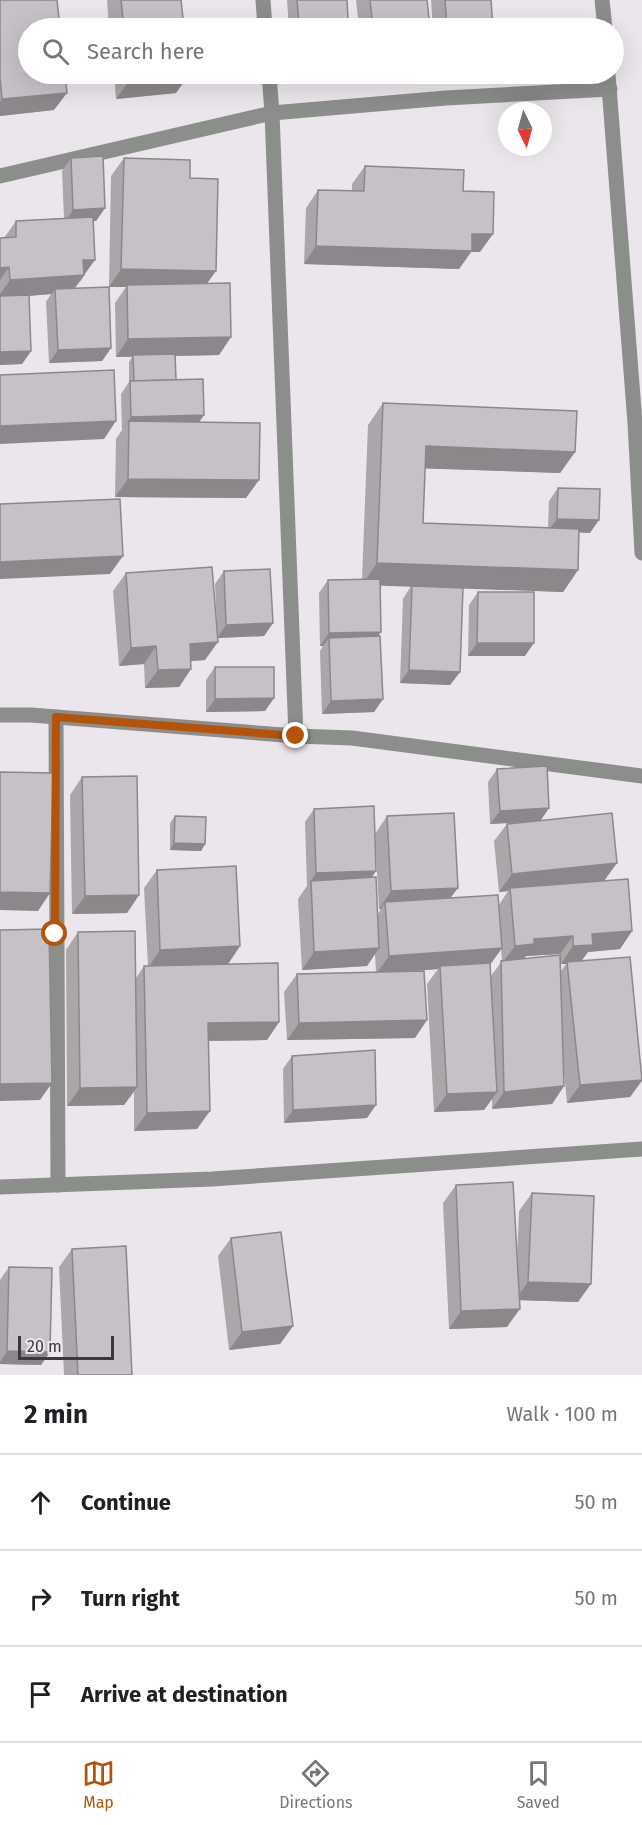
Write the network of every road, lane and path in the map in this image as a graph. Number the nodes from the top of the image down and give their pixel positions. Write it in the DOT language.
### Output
graph roads {
  1 [pos="262,0"];
  2 [pos="602,0"];
  3 [pos="264,18"];
  4 [pos="604,18"];
  5 [pos="270,84"];
  6 [pos="580,84"];
  7 [pos="609,84"];
  8 [pos="272,113"];
  9 [pos="0,176"];
  10 [pos="638,422"];
  11 [pos="642,553"];
  12 [pos="0,715"];
  13 [pos="56,717"];
  14 [pos="296,736"];
  15 [pos="642,776"];
  16 [pos="642,1149"];
  17 [pos="58,1185"];
  18 [pos="0,1187"];
  1 -- 3 [label="street"];
  2 -- 4 [label="street"];
  5 -- 8 [label="street"];
  6 -- 8 [label="street"];
  7 -- 10 [label="street"];
  8 -- 9 [label="street"];
  8 -- 14 [label="street"];
  10 -- 11 [label="street"];
  12 -- 13 [label="street"];
  13 -- 14 [label="street"];
  13 -- 17 [label="street"];
  14 -- 15 [label="street"];
  16 -- 17 [label="street"];
  17 -- 18 [label="street"];
}
